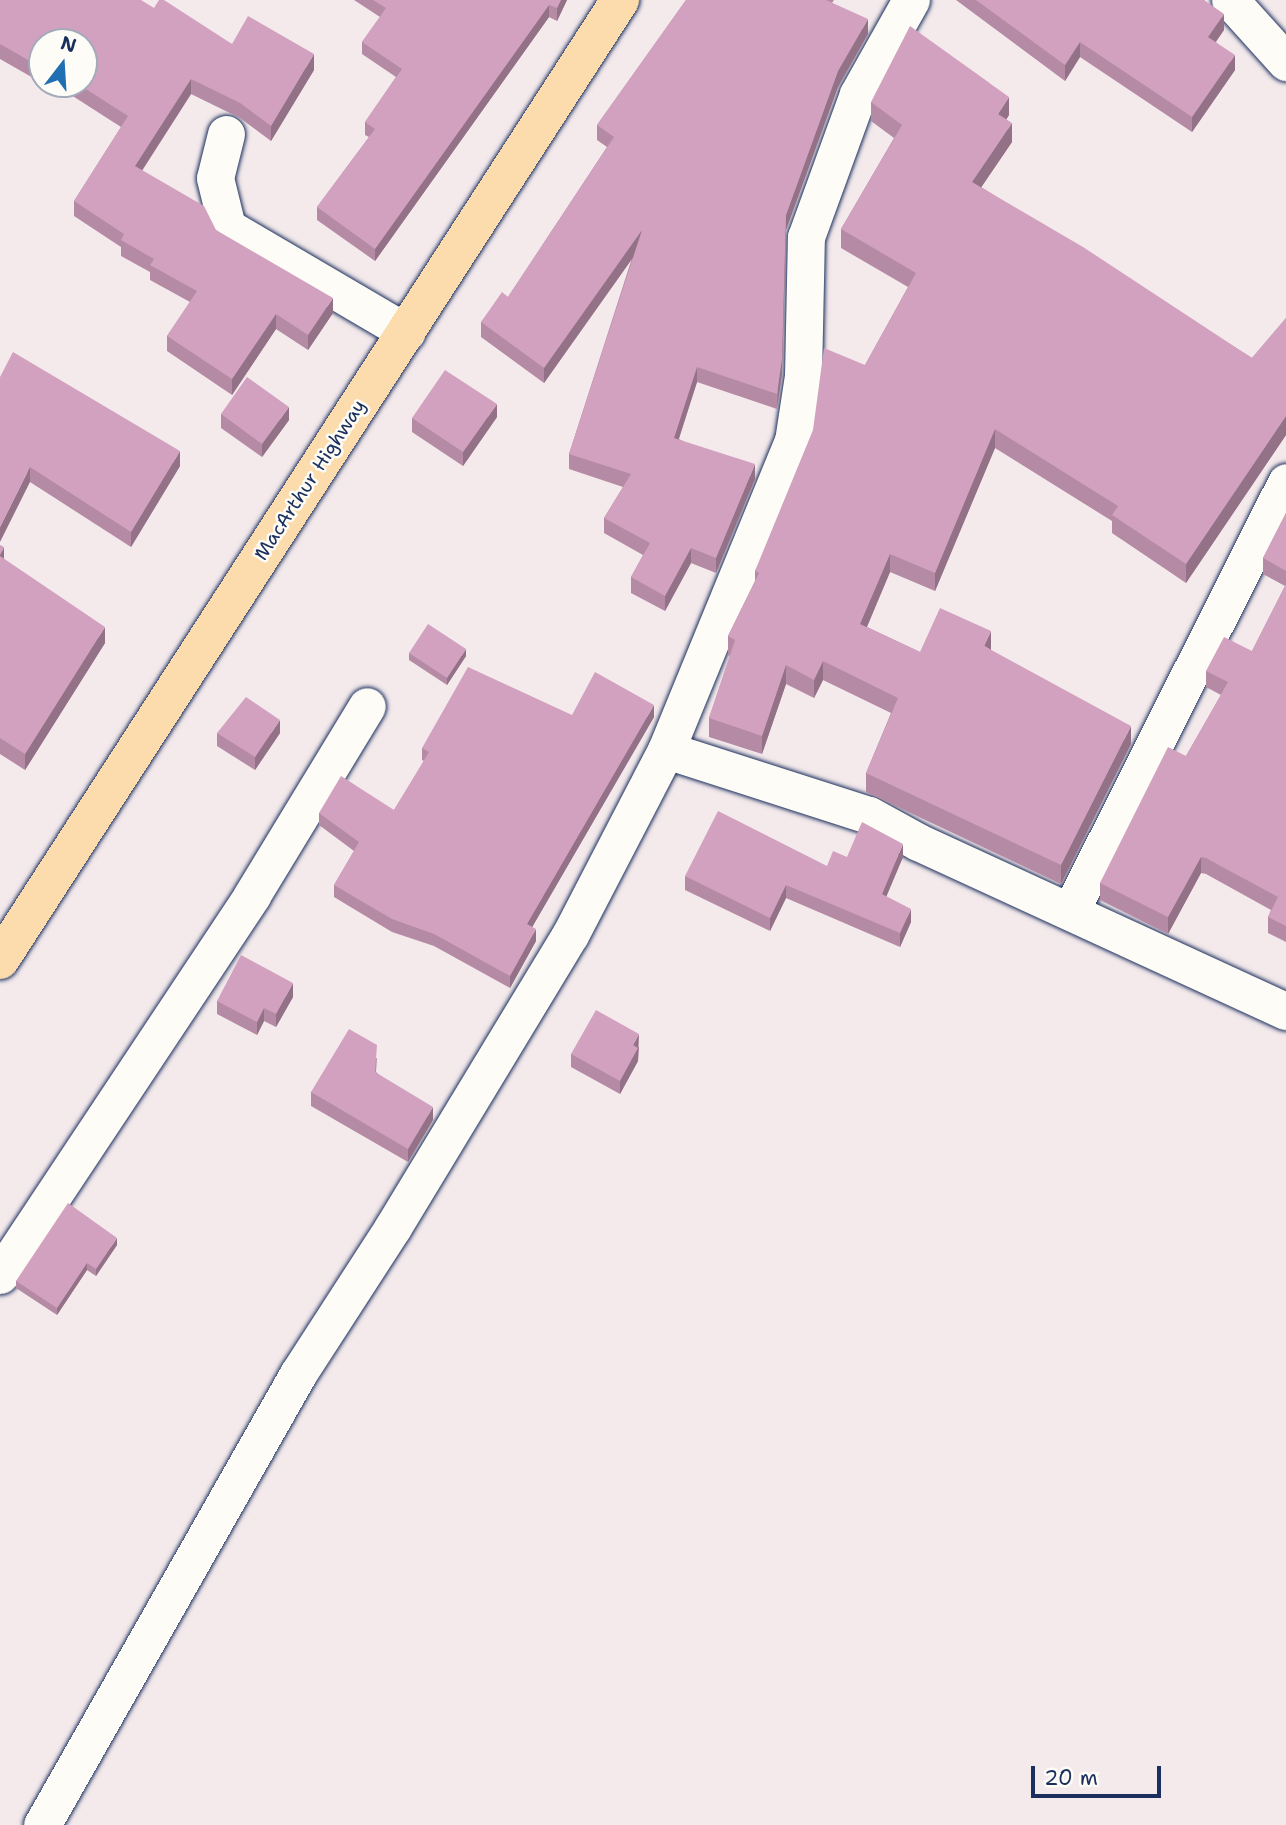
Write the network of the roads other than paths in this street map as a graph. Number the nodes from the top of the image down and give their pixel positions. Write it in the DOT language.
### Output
graph roads {
  1 [pos="620,0"];
  2 [pos="911,0"];
  3 [pos="1230,0"];
  4 [pos="1286,62"];
  5 [pos="226,134"];
  6 [pos="405,332"];
  7 [pos="1286,481"];
  8 [pos="367,706"];
  9 [pos="666,750"];
  10 [pos="1070,910"];
  11 [pos="0,960"];
  12 [pos="1286,1011"];
  13 [pos="0,1275"];
  14 [pos="42,1825"];
  1 -- 6 [label="highway, MacArthur Highway"];
  2 -- 9 [label="street"];
  3 -- 4 [label="street"];
  5 -- 6 [label="street"];
  6 -- 11 [label="highway, MacArthur Highway"];
  7 -- 10 [label="street"];
  8 -- 13 [label="street"];
  9 -- 10 [label="street"];
  9 -- 14 [label="street"];
  10 -- 12 [label="street"];
}
